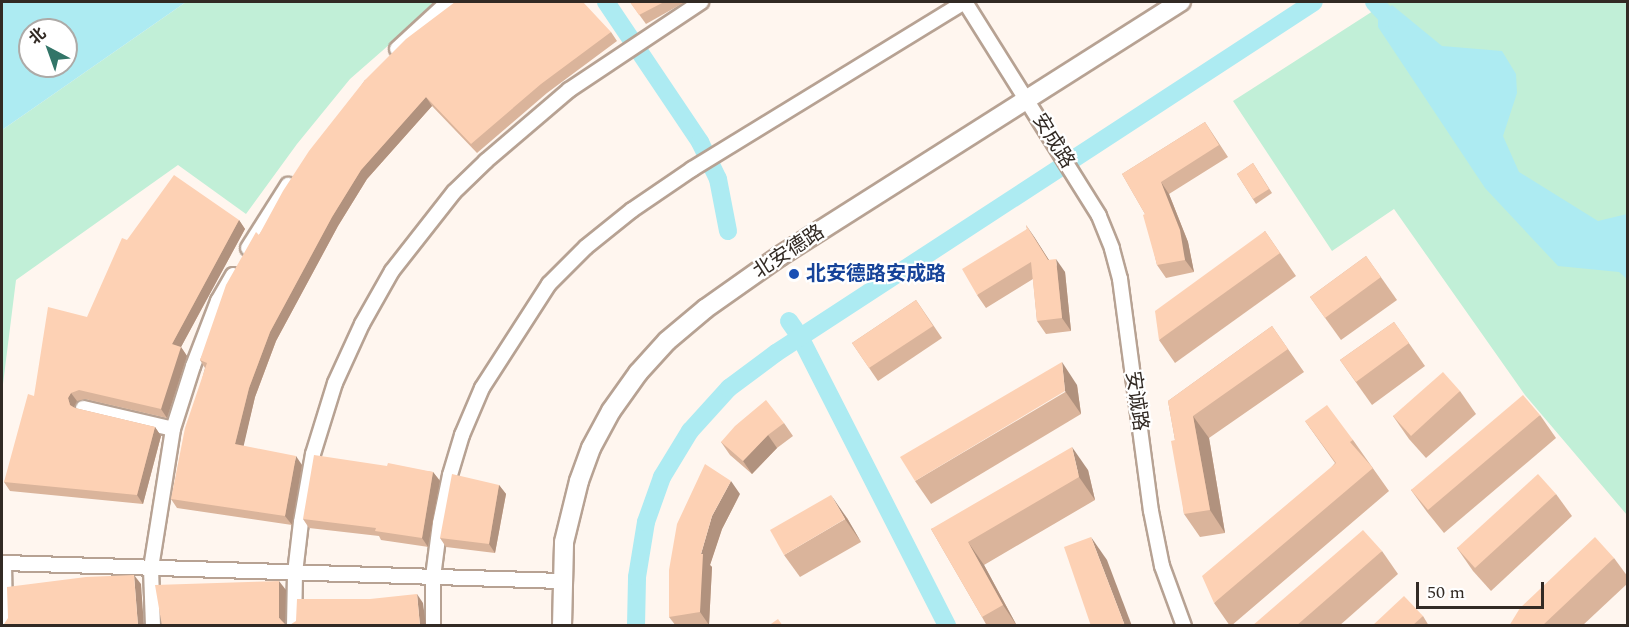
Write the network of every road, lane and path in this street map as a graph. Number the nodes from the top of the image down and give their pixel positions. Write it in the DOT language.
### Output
graph roads {
  1 [pos="448,2"];
  2 [pos="701,2"];
  3 [pos="965,2"];
  4 [pos="1181,2"];
  5 [pos="388,58"];
  6 [pos="1028,100"];
  7 [pos="295,175"];
  8 [pos="1078,182"];
  9 [pos="83,408"];
  10 [pos="173,429"];
  11 [pos="151,568"];
  12 [pos="295,573"];
  13 [pos="433,577"];
  14 [pos="561,581"];
  15 [pos="5,626"];
  16 [pos="153,626"];
  17 [pos="294,626"];
  18 [pos="433,626"];
  19 [pos="562,626"];
  20 [pos="1184,626"];
  1 -- 5 [label="street"];
  2 -- 12 [label="street"];
  3 -- 6 [label="street, 安成路"];
  3 -- 13 [label="street"];
  4 -- 6 [label="street, 北安德路"];
  6 -- 8 [label="street, 安成路"];
  6 -- 14 [label="street, 北安德路"];
  7 -- 10 [label="street"];
  8 -- 20 [label="street, 安诚路"];
  9 -- 10 [label="street"];
  10 -- 11 [label="street"];
  11 -- 12 [label="street"];
  11 -- 15 [label="street"];
  11 -- 16 [label="street"];
  12 -- 13 [label="street"];
  12 -- 17 [label="street"];
  13 -- 14 [label="street"];
  13 -- 18 [label="street"];
  14 -- 19 [label="street, 北安德路"];
}
